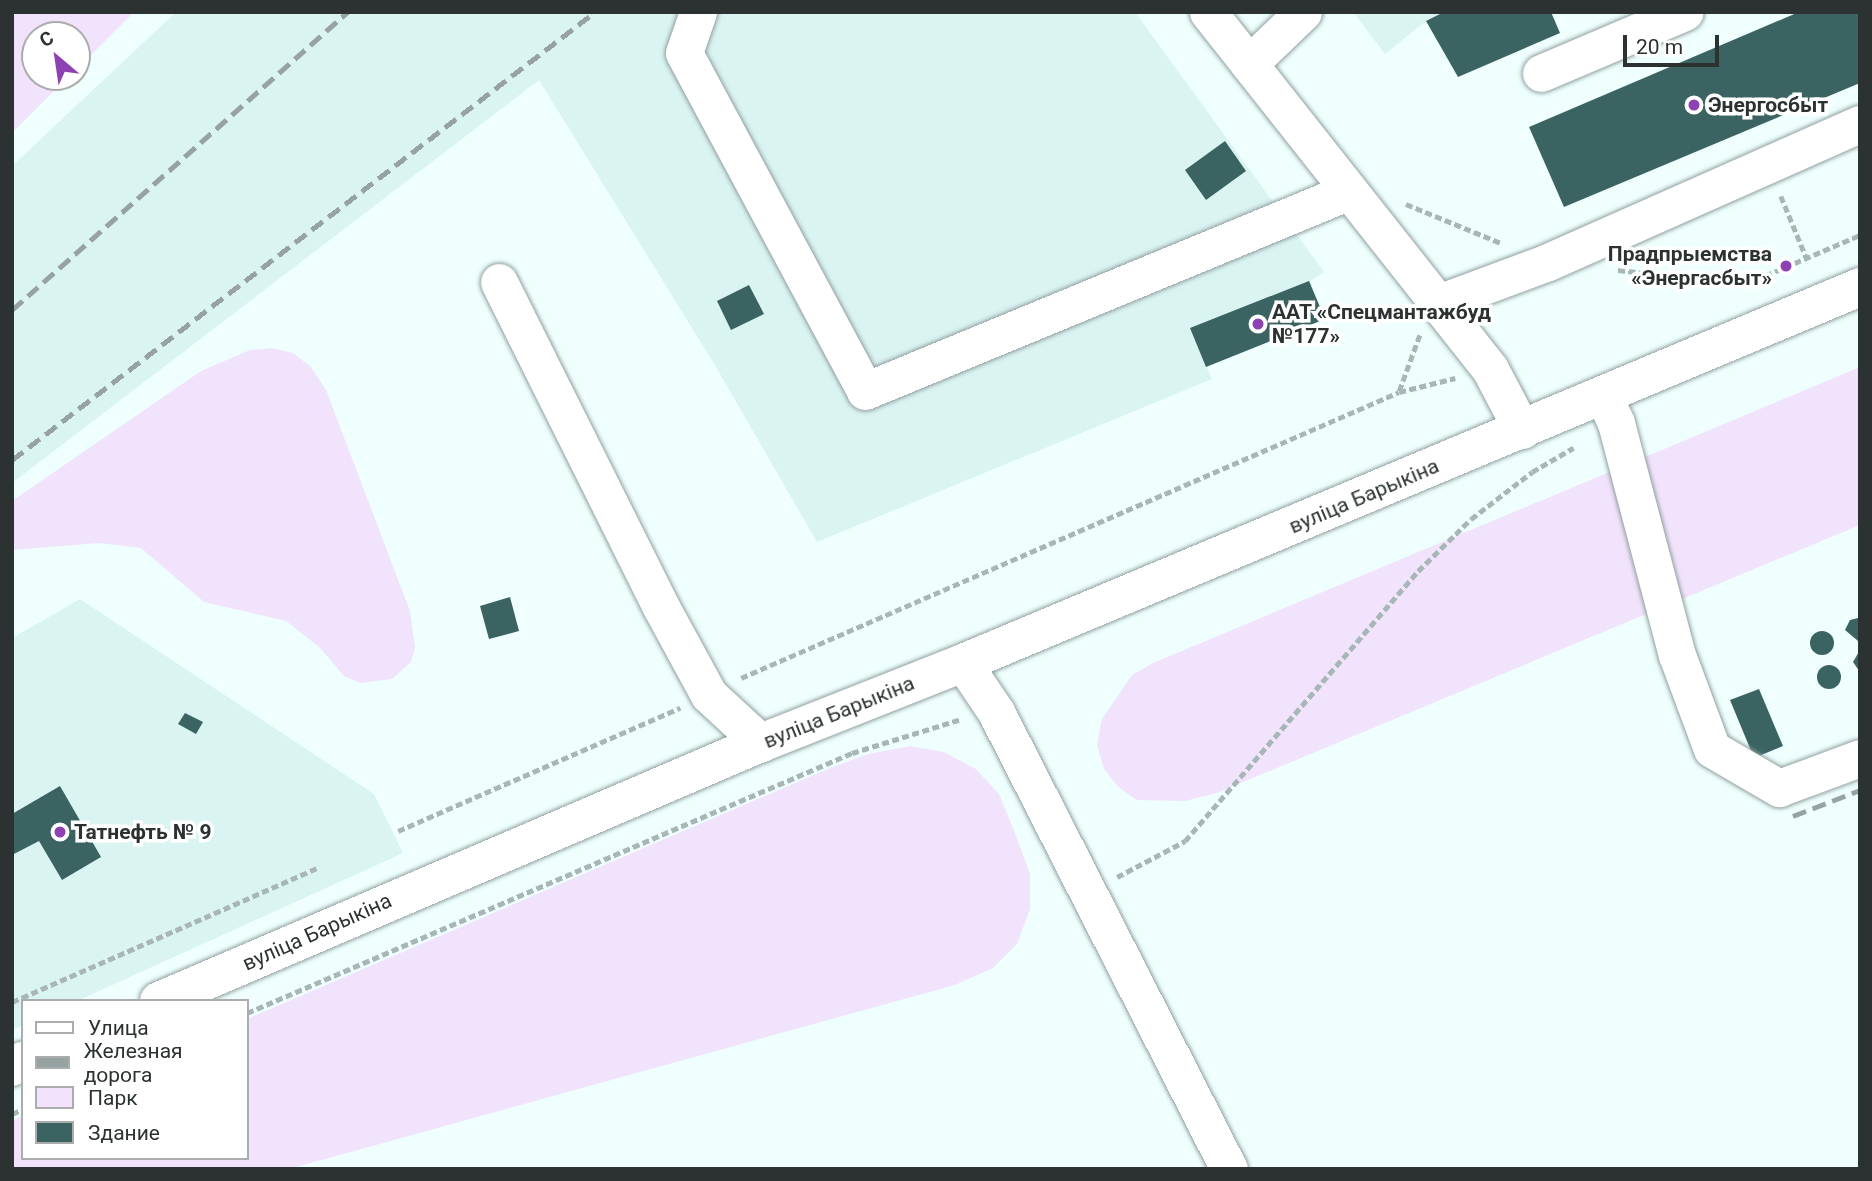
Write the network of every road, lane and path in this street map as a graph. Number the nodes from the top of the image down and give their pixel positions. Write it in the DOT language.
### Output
graph roads {
  1 [pos="698,12"];
  2 [pos="1208,12"];
  3 [pos="1303,12"];
  4 [pos="1685,12"];
  5 [pos="1250,64"];
  6 [pos="1541,73"];
  7 [pos="1860,124"];
  8 [pos="1767,163"];
  9 [pos="1347,192"];
  10 [pos="1860,235"];
  11 [pos="1807,259"];
  12 [pos="499,282"];
  13 [pos="1746,284"];
  14 [pos="1860,287"];
  15 [pos="1438,303"];
  16 [pos="1490,369"];
  17 [pos="1399,392"];
  18 [pos="1609,409"];
  19 [pos="1522,430"];
  20 [pos="963,663"];
  21 [pos="709,695"];
  22 [pos="996,712"];
  23 [pos="761,743"];
  24 [pos="1860,758"];
  25 [pos="398,831"];
  26 [pos="319,867"];
  27 [pos="1088,893"];
  28 [pos="164,999"];
  29 [pos="12,1002"];
  30 [pos="248,1013"];
  31 [pos="1229,1169"];
  1 -- 9 [label="lane"];
  2 -- 5 [label="lane"];
  3 -- 5 [label="lane"];
  4 -- 6 [label="lane"];
  5 -- 9 [label="lane"];
  7 -- 8 [label="lane"];
  8 -- 11 [label="path"];
  8 -- 15 [label="lane"];
  9 -- 15 [label="lane"];
  10 -- 11 [label="path"];
  11 -- 13 [label="path"];
  12 -- 21 [label="lane"];
  14 -- 18 [label="main road, вуліца Барыкіна"];
  15 -- 16 [label="lane"];
  15 -- 17 [label="path"];
  16 -- 17 [label="path"];
  16 -- 19 [label="lane"];
  17 -- 21 [label="path"];
  18 -- 19 [label="main road, вуліца Барыкіна"];
  18 -- 24 [label="lane"];
  18 -- 27 [label="path"];
  19 -- 20 [label="main road, вуліца Барыкіна"];
  20 -- 22 [label="lane"];
  20 -- 23 [label="main road, вуліца Барыкіна"];
  21 -- 23 [label="lane"];
  21 -- 25 [label="path"];
  22 -- 27 [label="lane"];
  22 -- 30 [label="path"];
  23 -- 28 [label="main road, вуліца Барыкіна"];
  26 -- 29 [label="path"];
  27 -- 31 [label="lane"];
}
